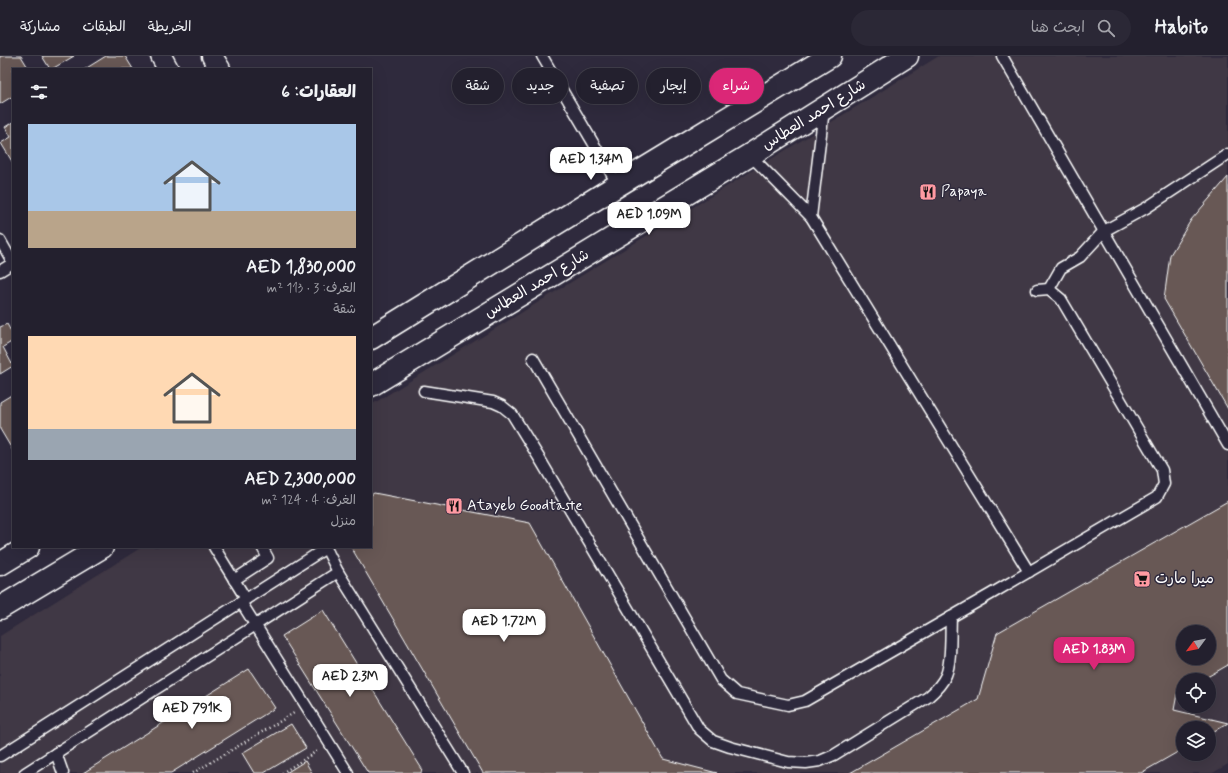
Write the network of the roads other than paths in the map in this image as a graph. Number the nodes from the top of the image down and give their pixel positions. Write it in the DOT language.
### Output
graph roads {
  1 [pos="161,56"];
  2 [pos="212,56"];
  3 [pos="542,56"];
  4 [pos="830,56"];
  5 [pos="907,56"];
  6 [pos="1002,56"];
  7 [pos="167,68"];
  8 [pos="219,68"];
  9 [pos="824,109"];
  10 [pos="1228,154"];
  11 [pos="750,155"];
  12 [pos="618,185"];
  13 [pos="811,216"];
  14 [pos="1104,231"];
  15 [pos="0,240"];
  16 [pos="12,261"];
  17 [pos="12,264"];
  18 [pos="0,271"];
  19 [pos="1036,290"];
  20 [pos="1049,290"];
  21 [pos="372,337"];
  22 [pos="533,358"];
  23 [pos="372,384"];
  24 [pos="424,391"];
  25 [pos="1228,445"];
  26 [pos="26,548"];
  27 [pos="100,548"];
  28 [pos="215,548"];
  29 [pos="263,548"];
  30 [pos="0,564"];
  31 [pos="338,572"];
  32 [pos="1029,572"];
  33 [pos="234,580"];
  34 [pos="244,601"];
  35 [pos="0,608"];
  36 [pos="951,617"];
  37 [pos="256,625"];
  38 [pos="56,753"];
  39 [pos="0,756"];
  40 [pos="25,773"];
  41 [pos="63,773"];
  42 [pos="348,773"];
  43 [pos="463,773"];
  1 -- 7 [label="street"];
  2 -- 8 [label="street"];
  3 -- 12 [label="lane"];
  4 -- 12 [label="street"];
  5 -- 9 [label="street, شارع احمد العطاس"];
  6 -- 14 [label="lane"];
  9 -- 11 [label="street, شارع احمد العطاس"];
  9 -- 13 [label="lane"];
  10 -- 14 [label="lane"];
  11 -- 13 [label="lane"];
  11 -- 23 [label="street, شارع احمد العطاس"];
  12 -- 21 [label="street"];
  13 -- 32 [label="lane"];
  14 -- 20 [label="lane"];
  14 -- 25 [label="lane"];
  15 -- 16 [label="lane"];
  17 -- 18 [label="lane"];
  19 -- 20 [label="lane"];
  20 -- 32 [label="lane"];
  22 -- 36 [label="lane"];
  24 -- 36 [label="lane"];
  26 -- 30 [label="street"];
  27 -- 35 [label="street"];
  28 -- 33 [label="lane"];
  29 -- 33 [label="lane"];
  31 -- 34 [label="lane"];
  31 -- 37 [label="lane"];
  31 -- 43 [label="lane"];
  32 -- 36 [label="lane"];
  33 -- 34 [label="lane"];
  34 -- 37 [label="lane"];
  34 -- 39 [label="lane"];
  37 -- 38 [label="lane"];
  37 -- 42 [label="lane"];
  38 -- 40 [label="lane"];
  38 -- 41 [label="lane"];
}
